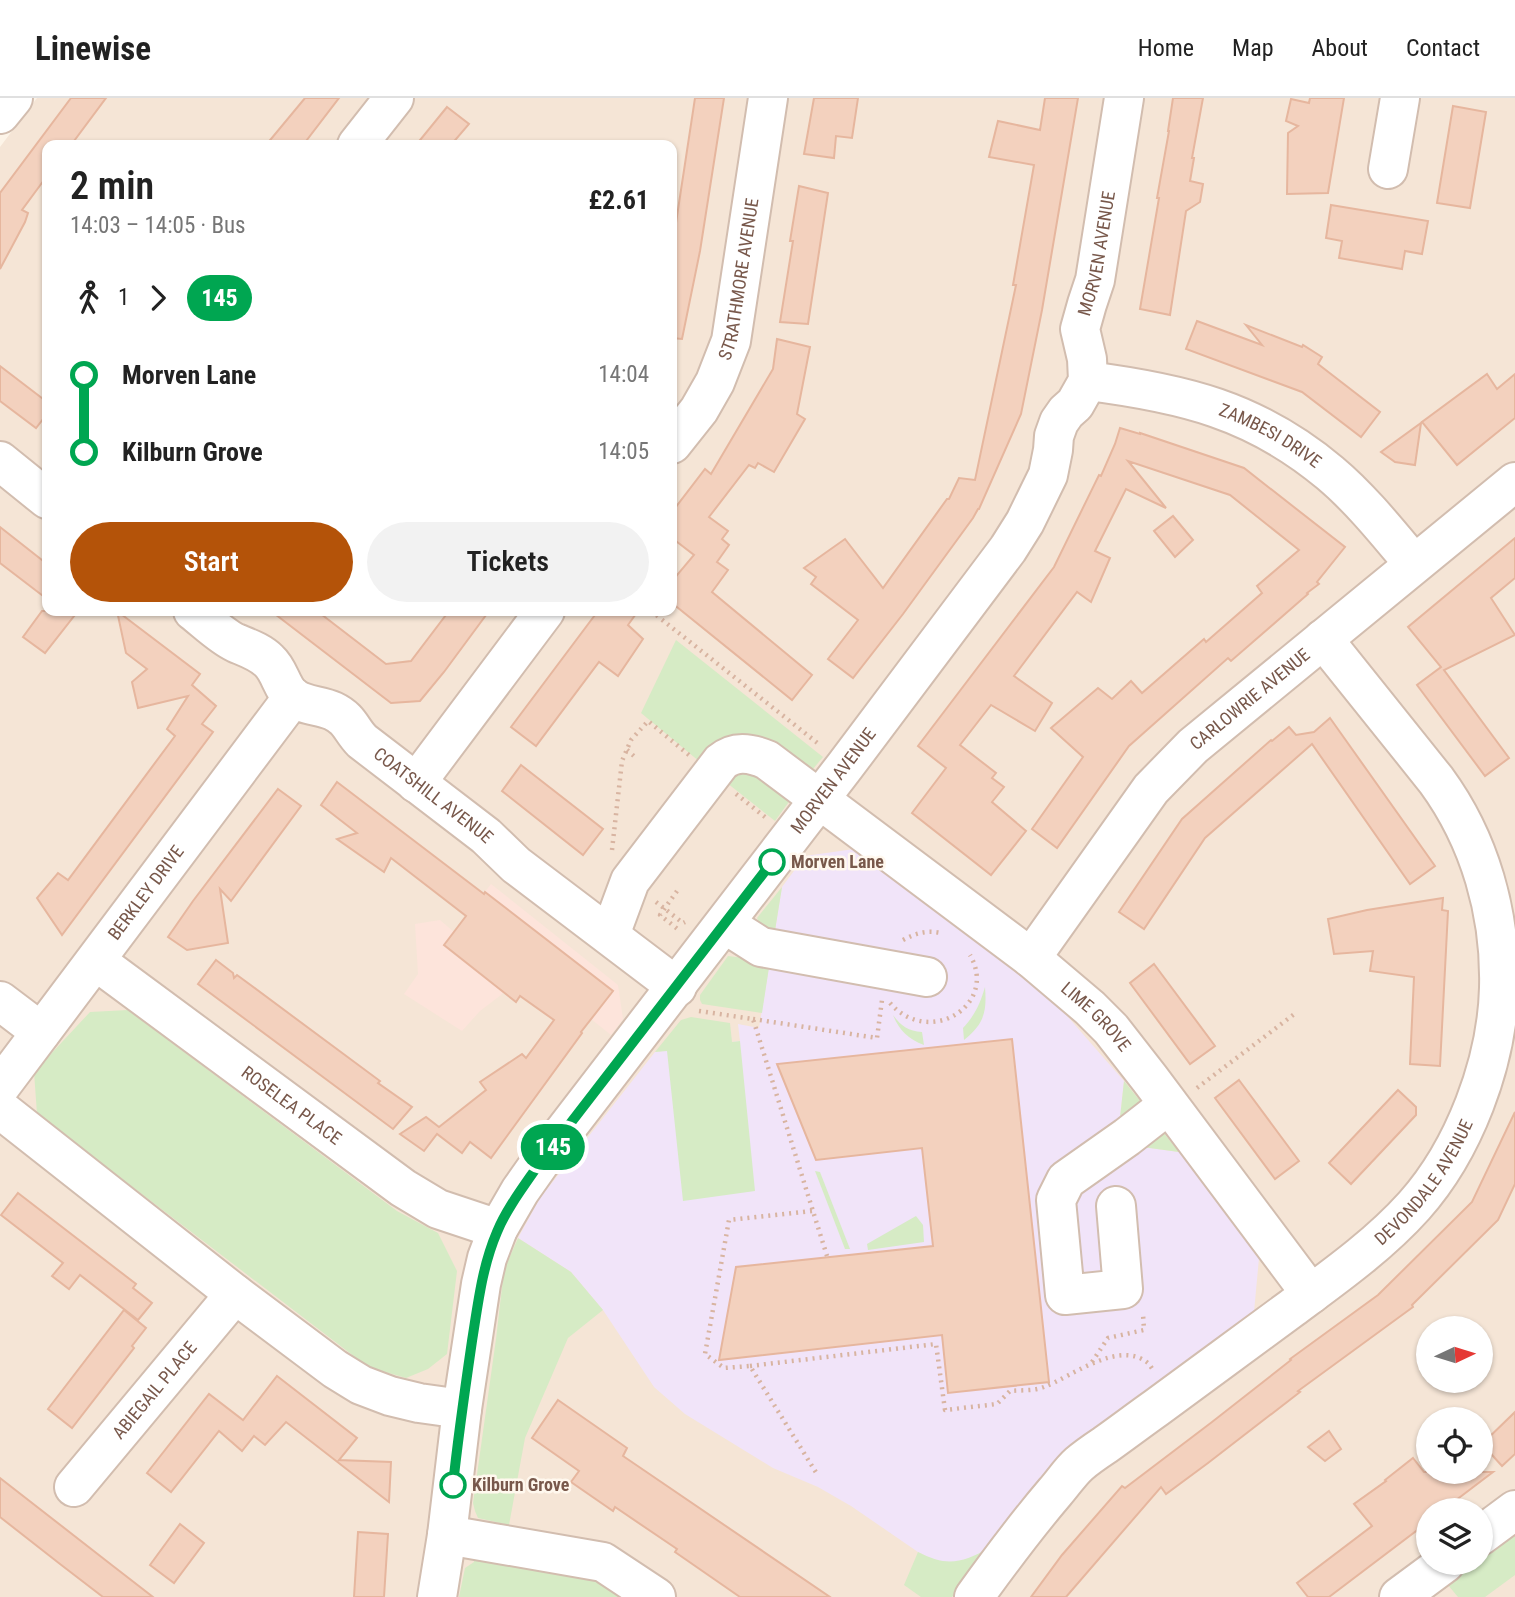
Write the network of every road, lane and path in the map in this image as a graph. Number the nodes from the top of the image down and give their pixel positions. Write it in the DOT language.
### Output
graph roads {
  1 [pos="13,98"];
  2 [pos="394,98"];
  3 [pos="768,98"];
  4 [pos="1124,98"];
  5 [pos="1400,98"];
  6 [pos="0,114"];
  7 [pos="361,140"];
  8 [pos="1388,169"];
  9 [pos="1087,381"];
  10 [pos="677,438"];
  11 [pos="0,461"];
  12 [pos="1515,482"];
  13 [pos="42,495"];
  14 [pos="1414,564"];
  15 [pos="200,616"];
  16 [pos="541,616"];
  17 [pos="657,616"];
  18 [pos="1323,639"];
  19 [pos="293,697"];
  20 [pos="627,750"];
  21 [pos="635,757"];
  22 [pos="845,766"];
  23 [pos="416,783"];
  24 [pos="820,799"];
  25 [pos="677,891"];
  26 [pos="652,899"];
  27 [pos="664,908"];
  28 [pos="707,922"];
  29 [pos="683,933"];
  30 [pos="610,935"];
  31 [pos="1031,958"];
  32 [pos="96,961"];
  33 [pos="927,977"];
  34 [pos="1507,998"];
  35 [pos="687,999"];
  36 [pos="0,1001"];
  37 [pos="1297,1012"];
  38 [pos="41,1032"];
  39 [pos="0,1087"];
  40 [pos="1169,1107"];
  41 [pos="0,1109"];
  42 [pos="1116,1206"];
  43 [pos="812,1211"];
  44 [pos="498,1229"];
  45 [pos="827,1256"];
  46 [pos="1123,1289"];
  47 [pos="235,1294"];
  48 [pos="1311,1294"];
  49 [pos="1092,1363"];
  50 [pos="750,1366"];
  51 [pos="1158,1376"];
  52 [pos="462,1409"];
  53 [pos="817,1474"];
  54 [pos="74,1487"];
  55 [pos="1515,1510"];
  56 [pos="1493,1526"];
  57 [pos="447,1535"];
  58 [pos="1429,1575"];
  59 [pos="437,1597"];
  60 [pos="656,1597"];
  61 [pos="974,1597"];
  62 [pos="1399,1597"];
  1 -- 6 [label="street"];
  2 -- 7 [label="street"];
  3 -- 10 [label="street, STRATHMORE AVENUE"];
  4 -- 9 [label="street, MORVEN AVENUE"];
  5 -- 8 [label="street"];
  9 -- 14 [label="street, ZAMBESI DRIVE"];
  9 -- 22 [label="street, MORVEN AVENUE"];
  11 -- 13 [label="street"];
  12 -- 14 [label="street, CARLOWRIE AVENUE"];
  14 -- 18 [label="street, CARLOWRIE AVENUE"];
  15 -- 19 [label="street"];
  16 -- 23 [label="street"];
  17 -- 22 [label="path"];
  18 -- 31 [label="street, CARLOWRIE AVENUE"];
  18 -- 34 [label="street, DEVONDALE AVENUE"];
  19 -- 23 [label="street, COATSHILL AVENUE"];
  19 -- 32 [label="street, BERKLEY DRIVE"];
  20 -- 21 [label="path"];
  22 -- 24 [label="street, MORVEN AVENUE"];
  23 -- 30 [label="street, COATSHILL AVENUE"];
  24 -- 28 [label="street, MORVEN AVENUE"];
  24 -- 30 [label="street, LIME GROVE"];
  24 -- 31 [label="street, LIME GROVE"];
  25 -- 27 [label="path"];
  26 -- 27 [label="path"];
  27 -- 28 [label="path"];
  27 -- 29 [label="path"];
  28 -- 33 [label="street"];
  28 -- 35 [label="street, MORVEN AVENUE"];
  30 -- 35 [label="street, COATSHILL AVENUE"];
  31 -- 40 [label="street, LIME GROVE"];
  32 -- 38 [label="street, BERKLEY DRIVE"];
  32 -- 44 [label="street, ROSELEA PLACE"];
  34 -- 48 [label="street, DEVONDALE AVENUE"];
  35 -- 43 [label="path"];
  35 -- 44 [label="street, MORVEN AVENUE"];
  36 -- 38 [label="street"];
  37 -- 40 [label="path"];
  38 -- 39 [label="street, BERKLEY DRIVE"];
  40 -- 46 [label="street"];
  40 -- 48 [label="street, LIME GROVE"];
  41 -- 47 [label="street"];
  42 -- 46 [label="street"];
  43 -- 45 [label="path"];
  43 -- 50 [label="path"];
  44 -- 52 [label="street, MORVEN AVENUE"];
  46 -- 49 [label="path"];
  47 -- 52 [label="street"];
  47 -- 54 [label="street, ABIEGAIL PLACE"];
  48 -- 61 [label="street, DEVONDALE AVENUE"];
  49 -- 50 [label="path"];
  49 -- 51 [label="path"];
  50 -- 53 [label="path"];
  52 -- 57 [label="street, MORVEN AVENUE"];
  55 -- 56 [label="street"];
  57 -- 59 [label="street, MORVEN AVENUE"];
  57 -- 60 [label="street"];
  58 -- 62 [label="street"];
}
